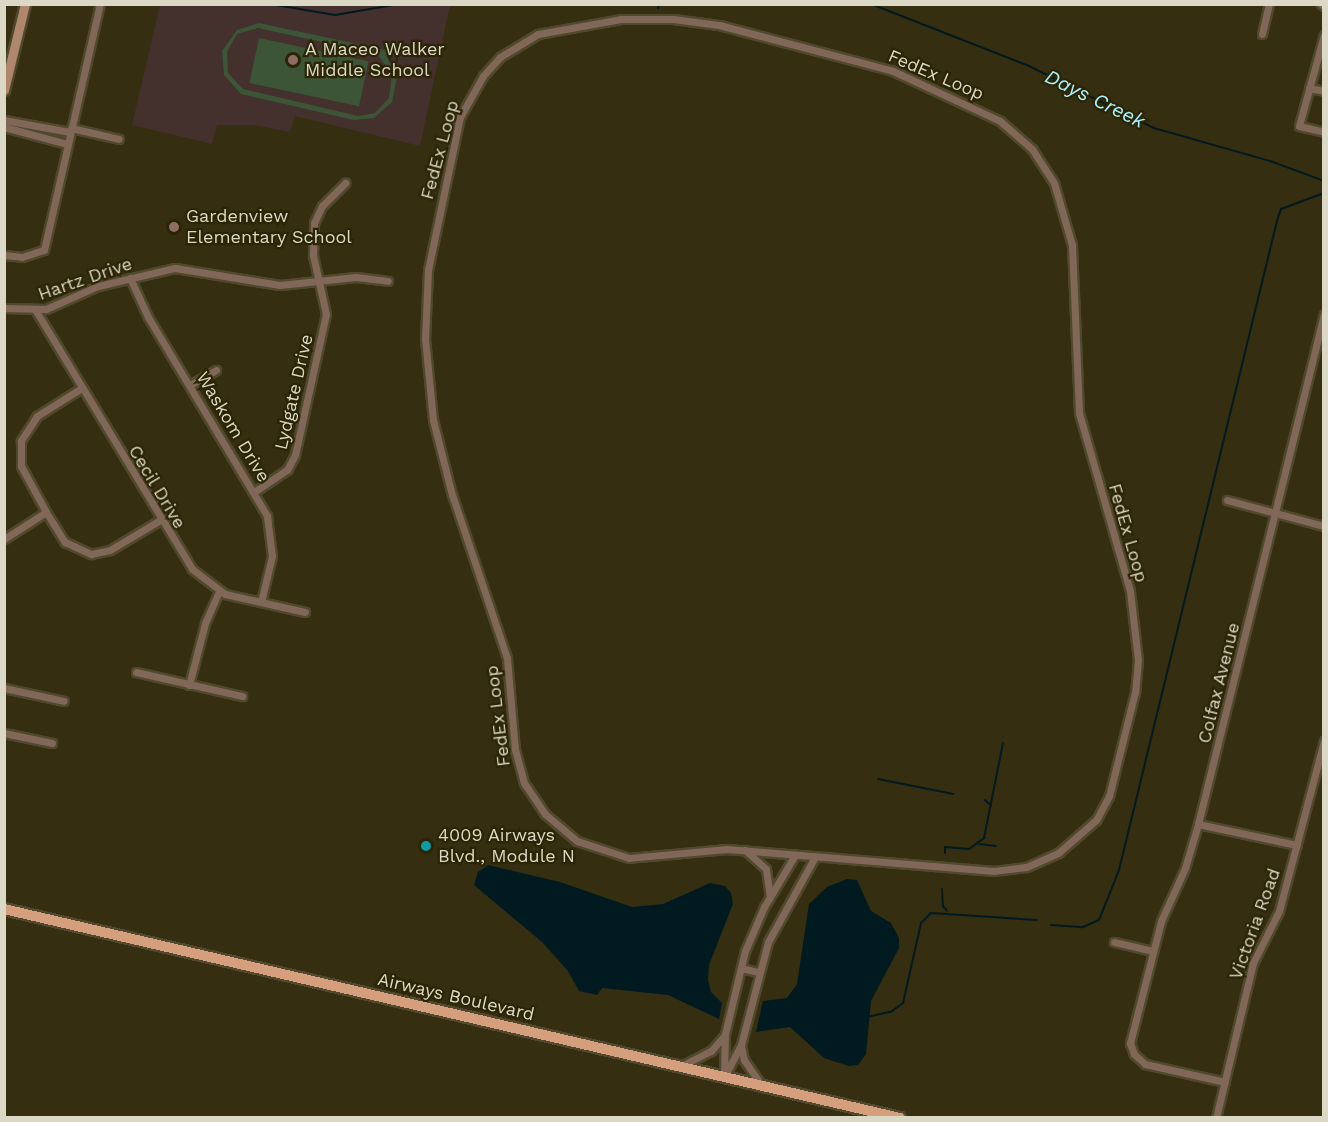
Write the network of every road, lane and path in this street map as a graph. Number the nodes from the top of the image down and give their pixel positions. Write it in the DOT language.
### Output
graph roads {
  1 [pos="25,4"];
  2 [pos="100,4"];
  3 [pos="1269,4"];
  4 [pos="1262,34"];
  5 [pos="1323,35"];
  6 [pos="1314,62"];
  7 [pos="1323,64"];
  8 [pos="1308,87"];
  9 [pos="4,90"];
  10 [pos="1323,91"];
  11 [pos="4,120"];
  12 [pos="4,127"];
  13 [pos="70,130"];
  14 [pos="1323,132"];
  15 [pos="119,139"];
  16 [pos="67,144"];
  17 [pos="345,183"];
  18 [pos="4,255"];
  19 [pos="130,278"];
  20 [pos="388,281"];
  21 [pos="318,282"];
  22 [pos="4,308"];
  23 [pos="36,311"];
  24 [pos="1323,314"];
  25 [pos="216,370"];
  26 [pos="190,385"];
  27 [pos="80,388"];
  28 [pos="254,492"];
  29 [pos="1227,500"];
  30 [pos="46,512"];
  31 [pos="1277,513"];
  32 [pos="160,520"];
  33 [pos="1323,526"];
  34 [pos="4,539"];
  35 [pos="219,591"];
  36 [pos="261,602"];
  37 [pos="305,612"];
  38 [pos="136,672"];
  39 [pos="189,685"];
  40 [pos="4,688"];
  41 [pos="242,696"];
  42 [pos="64,701"];
  43 [pos="4,733"];
  44 [pos="1323,741"];
  45 [pos="52,743"];
  46 [pos="1198,824"];
  47 [pos="1297,845"];
  48 [pos="745,850"];
  49 [pos="795,855"];
  50 [pos="815,856"];
  51 [pos="770,896"];
  52 [pos="4,909"];
  53 [pos="1114,942"];
  54 [pos="1153,951"];
  55 [pos="741,968"];
  56 [pos="758,972"];
  57 [pos="725,1034"];
  58 [pos="741,1045"];
  59 [pos="681,1066"];
  60 [pos="724,1077"];
  61 [pos="1225,1082"];
  62 [pos="762,1086"];
  63 [pos="900,1118"];
  64 [pos="1216,1118"];
  1 -- 9 [label="main road"];
  2 -- 13 [label="street"];
  3 -- 4 [label="street"];
  5 -- 6 [label="street"];
  6 -- 7 [label="street"];
  6 -- 8 [label="street"];
  8 -- 10 [label="street"];
  8 -- 14 [label="street"];
  11 -- 13 [label="street"];
  12 -- 16 [label="street"];
  13 -- 15 [label="street"];
  13 -- 16 [label="street"];
  16 -- 18 [label="street"];
  17 -- 21 [label="street, Lydgate Drive"];
  19 -- 21 [label="street, Hartz Drive"];
  19 -- 23 [label="street, Hartz Drive"];
  19 -- 26 [label="street, Waskom Drive"];
  20 -- 21 [label="street, Hartz Drive"];
  21 -- 28 [label="street, Lydgate Drive"];
  22 -- 23 [label="street, Hartz Drive"];
  23 -- 27 [label="street, Cecil Drive"];
  24 -- 31 [label="street, Colfax Avenue"];
  25 -- 26 [label="street"];
  26 -- 28 [label="street, Waskom Drive"];
  27 -- 30 [label="street"];
  27 -- 32 [label="street, Cecil Drive"];
  28 -- 36 [label="street, Waskom Drive"];
  29 -- 31 [label="street"];
  30 -- 32 [label="street"];
  30 -- 34 [label="street"];
  31 -- 33 [label="street"];
  31 -- 46 [label="street, Colfax Avenue"];
  32 -- 35 [label="street, Cecil Drive"];
  35 -- 36 [label="street, Cecil Drive"];
  35 -- 39 [label="street"];
  36 -- 37 [label="street, Cecil Drive"];
  38 -- 39 [label="street"];
  39 -- 41 [label="street"];
  40 -- 42 [label="street"];
  43 -- 45 [label="street"];
  44 -- 47 [label="street, Victoria Road"];
  46 -- 47 [label="street"];
  46 -- 54 [label="street, Colfax Avenue"];
  47 -- 61 [label="street, Victoria Road"];
  48 -- 49 [label="street, FedEx Loop"];
  48 -- 50 [label="street, FedEx Loop"];
  48 -- 51 [label="street"];
  49 -- 50 [label="street, FedEx Loop"];
  49 -- 51 [label="street"];
  50 -- 56 [label="street"];
  51 -- 55 [label="street"];
  52 -- 59 [label="main road, Airways Boulevard"];
  53 -- 54 [label="street"];
  54 -- 61 [label="street, Colfax Avenue"];
  55 -- 56 [label="street"];
  55 -- 57 [label="street"];
  56 -- 58 [label="street"];
  57 -- 59 [label="street"];
  57 -- 60 [label="street"];
  58 -- 60 [label="street"];
  58 -- 62 [label="street"];
  59 -- 60 [label="main road, Airways Boulevard"];
  60 -- 62 [label="main road, Airways Boulevard"];
  61 -- 64 [label="street, Victoria Road"];
  62 -- 63 [label="main road, Airways Boulevard"];
}
